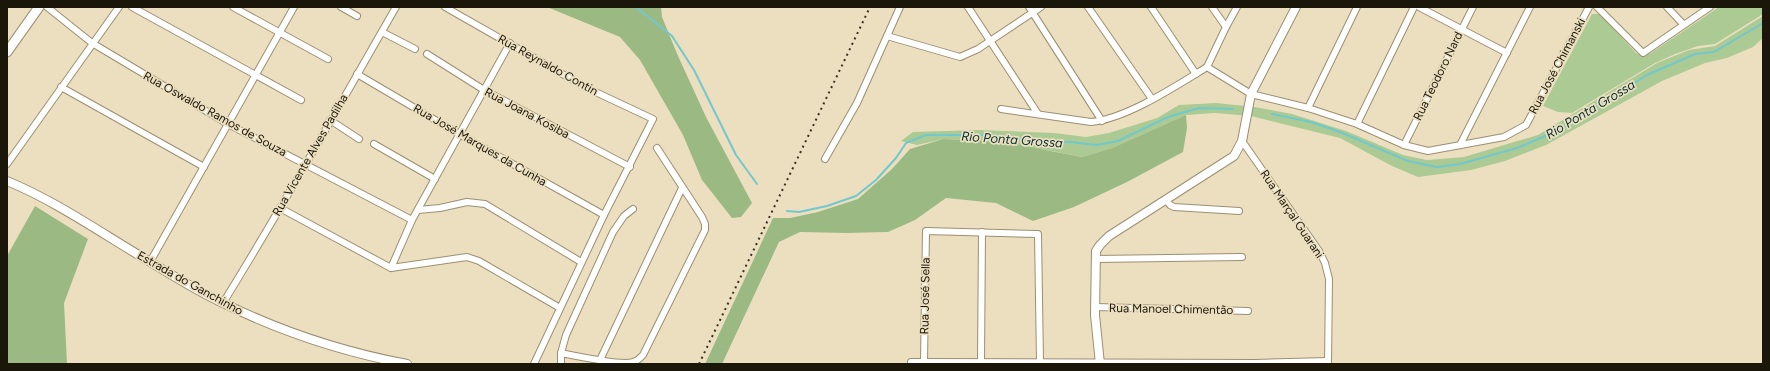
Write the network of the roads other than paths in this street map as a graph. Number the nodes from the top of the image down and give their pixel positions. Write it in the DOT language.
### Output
graph roads {
  1 [pos="39,7"];
  2 [pos="47,7"];
  3 [pos="119,7"];
  4 [pos="132,7"];
  5 [pos="232,7"];
  6 [pos="294,7"];
  7 [pos="341,7"];
  8 [pos="396,7"];
  9 [pos="445,7"];
  10 [pos="900,7"];
  11 [pos="968,7"];
  12 [pos="1041,7"];
  13 [pos="1088,7"];
  14 [pos="1150,7"];
  15 [pos="1212,7"];
  16 [pos="1237,7"];
  17 [pos="1296,7"];
  18 [pos="1357,7"];
  19 [pos="1414,7"];
  20 [pos="1418,7"];
  21 [pos="1472,7"];
  22 [pos="1530,7"];
  23 [pos="1589,7"];
  24 [pos="1596,7"];
  25 [pos="1667,7"];
  26 [pos="1710,7"];
  27 [pos="1031,10"];
  28 [pos="357,16"];
  29 [pos="1683,24"];
  30 [pos="1226,27"];
  31 [pos="1461,29"];
  32 [pos="279,32"];
  33 [pos="382,32"];
  34 [pos="887,36"];
  35 [pos="990,41"];
  36 [pos="92,43"];
  37 [pos="510,43"];
  38 [pos="415,50"];
  39 [pos="7,52"];
  40 [pos="1507,53"];
  41 [pos="427,54"];
  42 [pos="328,59"];
  43 [pos="1208,67"];
  44 [pos="357,74"];
  45 [pos="1196,74"];
  46 [pos="255,76"];
  47 [pos="62,86"];
  48 [pos="484,90"];
  49 [pos="1250,94"];
  50 [pos="1152,98"];
  51 [pos="301,100"];
  52 [pos="1308,108"];
  53 [pos="1001,109"];
  54 [pos="1038,114"];
  55 [pos="330,120"];
  56 [pos="1102,121"];
  57 [pos="228,124"];
  58 [pos="1357,124"];
  59 [pos="459,134"];
  60 [pos="359,138"];
  61 [pos="1242,141"];
  62 [pos="374,144"];
  63 [pos="1404,145"];
  64 [pos="1460,145"];
  65 [pos="657,148"];
  66 [pos="824,159"];
  67 [pos="7,164"];
  68 [pos="307,164"];
  69 [pos="204,167"];
  70 [pos="630,167"];
  71 [pos="435,179"];
  72 [pos="7,180"];
  73 [pos="682,188"];
  74 [pos="1167,200"];
  75 [pos="280,208"];
  76 [pos="633,209"];
  77 [pos="418,210"];
  78 [pos="1239,211"];
  79 [pos="604,215"];
  80 [pos="412,220"];
  81 [pos="982,232"];
  82 [pos="1242,257"];
  83 [pos="1095,259"];
  84 [pos="150,262"];
  85 [pos="582,262"];
  86 [pos="391,268"];
  87 [pos="223,303"];
  88 [pos="1095,307"];
  89 [pos="560,308"];
  90 [pos="1248,311"];
  91 [pos="560,360"];
  92 [pos="600,360"];
  93 [pos="911,362"];
  94 [pos="924,362"];
  95 [pos="981,362"];
  96 [pos="1328,362"];
  97 [pos="1040,363"];
  98 [pos="1100,363"];
  99 [pos="407,364"];
  100 [pos="534,364"];
  1 -- 39 [label="main road"];
  2 -- 36 [label="street, Rua Oswaldo Ramos de Souza"];
  3 -- 36 [label="street"];
  4 -- 46 [label="street"];
  5 -- 32 [label="street"];
  6 -- 32 [label="street"];
  7 -- 28 [label="street"];
  8 -- 33 [label="street, Rua Vicente Alves Padilha"];
  9 -- 37 [label="street, Rua Reynaldo Contin"];
  10 -- 34 [label="street"];
  11 -- 35 [label="street"];
  12 -- 27 [label="street"];
  13 -- 50 [label="street"];
  14 -- 45 [label="street"];
  15 -- 30 [label="street"];
  16 -- 30 [label="street"];
  17 -- 49 [label="street"];
  18 -- 52 [label="street"];
  19 -- 58 [label="street"];
  20 -- 31 [label="street"];
  21 -- 31 [label="street, Rua Teodoro Nard"];
  22 -- 40 [label="street"];
  23 -- 64 [label="street, Rua José Chimanski"];
  24 -- 29 [label="street"];
  25 -- 29 [label="street"];
  26 -- 29 [label="street"];
  27 -- 35 [label="street"];
  27 -- 56 [label="street"];
  30 -- 43 [label="street"];
  31 -- 40 [label="street"];
  31 -- 63 [label="street, Rua Teodoro Nard"];
  32 -- 42 [label="street"];
  32 -- 46 [label="street"];
  33 -- 38 [label="street"];
  33 -- 44 [label="street, Rua Vicente Alves Padilha"];
  34 -- 35 [label="street"];
  34 -- 66 [label="street"];
  35 -- 54 [label="street"];
  36 -- 47 [label="street"];
  36 -- 57 [label="street, Rua Oswaldo Ramos de Souza"];
  37 -- 48 [label="street"];
  37 -- 70 [label="street, Rua Reynaldo Contin"];
  40 -- 64 [label="street"];
  41 -- 48 [label="street, Rua Joana Kosiba"];
  43 -- 45 [label="street"];
  43 -- 49 [label="street"];
  44 -- 55 [label="street, Rua Vicente Alves Padilha"];
  44 -- 59 [label="street, Rua José Marques da Cunha"];
  45 -- 50 [label="street"];
  46 -- 51 [label="street"];
  46 -- 57 [label="street"];
  47 -- 67 [label="street"];
  47 -- 69 [label="street"];
  48 -- 59 [label="street"];
  48 -- 70 [label="street, Rua Joana Kosiba"];
  49 -- 52 [label="street"];
  49 -- 61 [label="street"];
  50 -- 56 [label="street"];
  52 -- 58 [label="street"];
  53 -- 54 [label="street"];
  54 -- 56 [label="street"];
  55 -- 60 [label="street"];
  55 -- 68 [label="street, Rua Vicente Alves Padilha"];
  57 -- 68 [label="street, Rua Oswaldo Ramos de Souza"];
  57 -- 69 [label="street"];
  58 -- 63 [label="street"];
  59 -- 71 [label="street"];
  59 -- 79 [label="street, Rua José Marques da Cunha"];
  61 -- 74 [label="street"];
  61 -- 96 [label="street, Rua Marçal Guarani"];
  62 -- 71 [label="street"];
  63 -- 64 [label="street"];
  65 -- 73 [label="street"];
  68 -- 75 [label="street, Rua Vicente Alves Padilha"];
  68 -- 80 [label="street, Rua Oswaldo Ramos de Souza"];
  69 -- 84 [label="street"];
  70 -- 79 [label="street"];
  71 -- 77 [label="street"];
  72 -- 84 [label="street, Estrada do Ganchinho"];
  73 -- 92 [label="street"];
  73 -- 92 [label="street"];
  74 -- 78 [label="street"];
  74 -- 83 [label="street"];
  75 -- 86 [label="street"];
  75 -- 87 [label="street, Rua Vicente Alves Padilha"];
  76 -- 91 [label="street"];
  77 -- 80 [label="street"];
  77 -- 85 [label="street"];
  79 -- 85 [label="street"];
  80 -- 86 [label="street"];
  81 -- 94 [label="street, Rua José Sella"];
  81 -- 95 [label="street"];
  81 -- 97 [label="street"];
  82 -- 83 [label="street"];
  83 -- 88 [label="street"];
  84 -- 87 [label="street, Estrada do Ganchinho"];
  85 -- 89 [label="street"];
  86 -- 89 [label="street"];
  87 -- 99 [label="street, Estrada do Ganchinho"];
  88 -- 90 [label="street, Rua Manoel Chimentão"];
  88 -- 98 [label="street"];
  89 -- 100 [label="street"];
  91 -- 92 [label="street"];
  93 -- 94 [label="street"];
  94 -- 95 [label="street"];
  95 -- 97 [label="street"];
  96 -- 98 [label="street"];
  97 -- 98 [label="street"];
}
